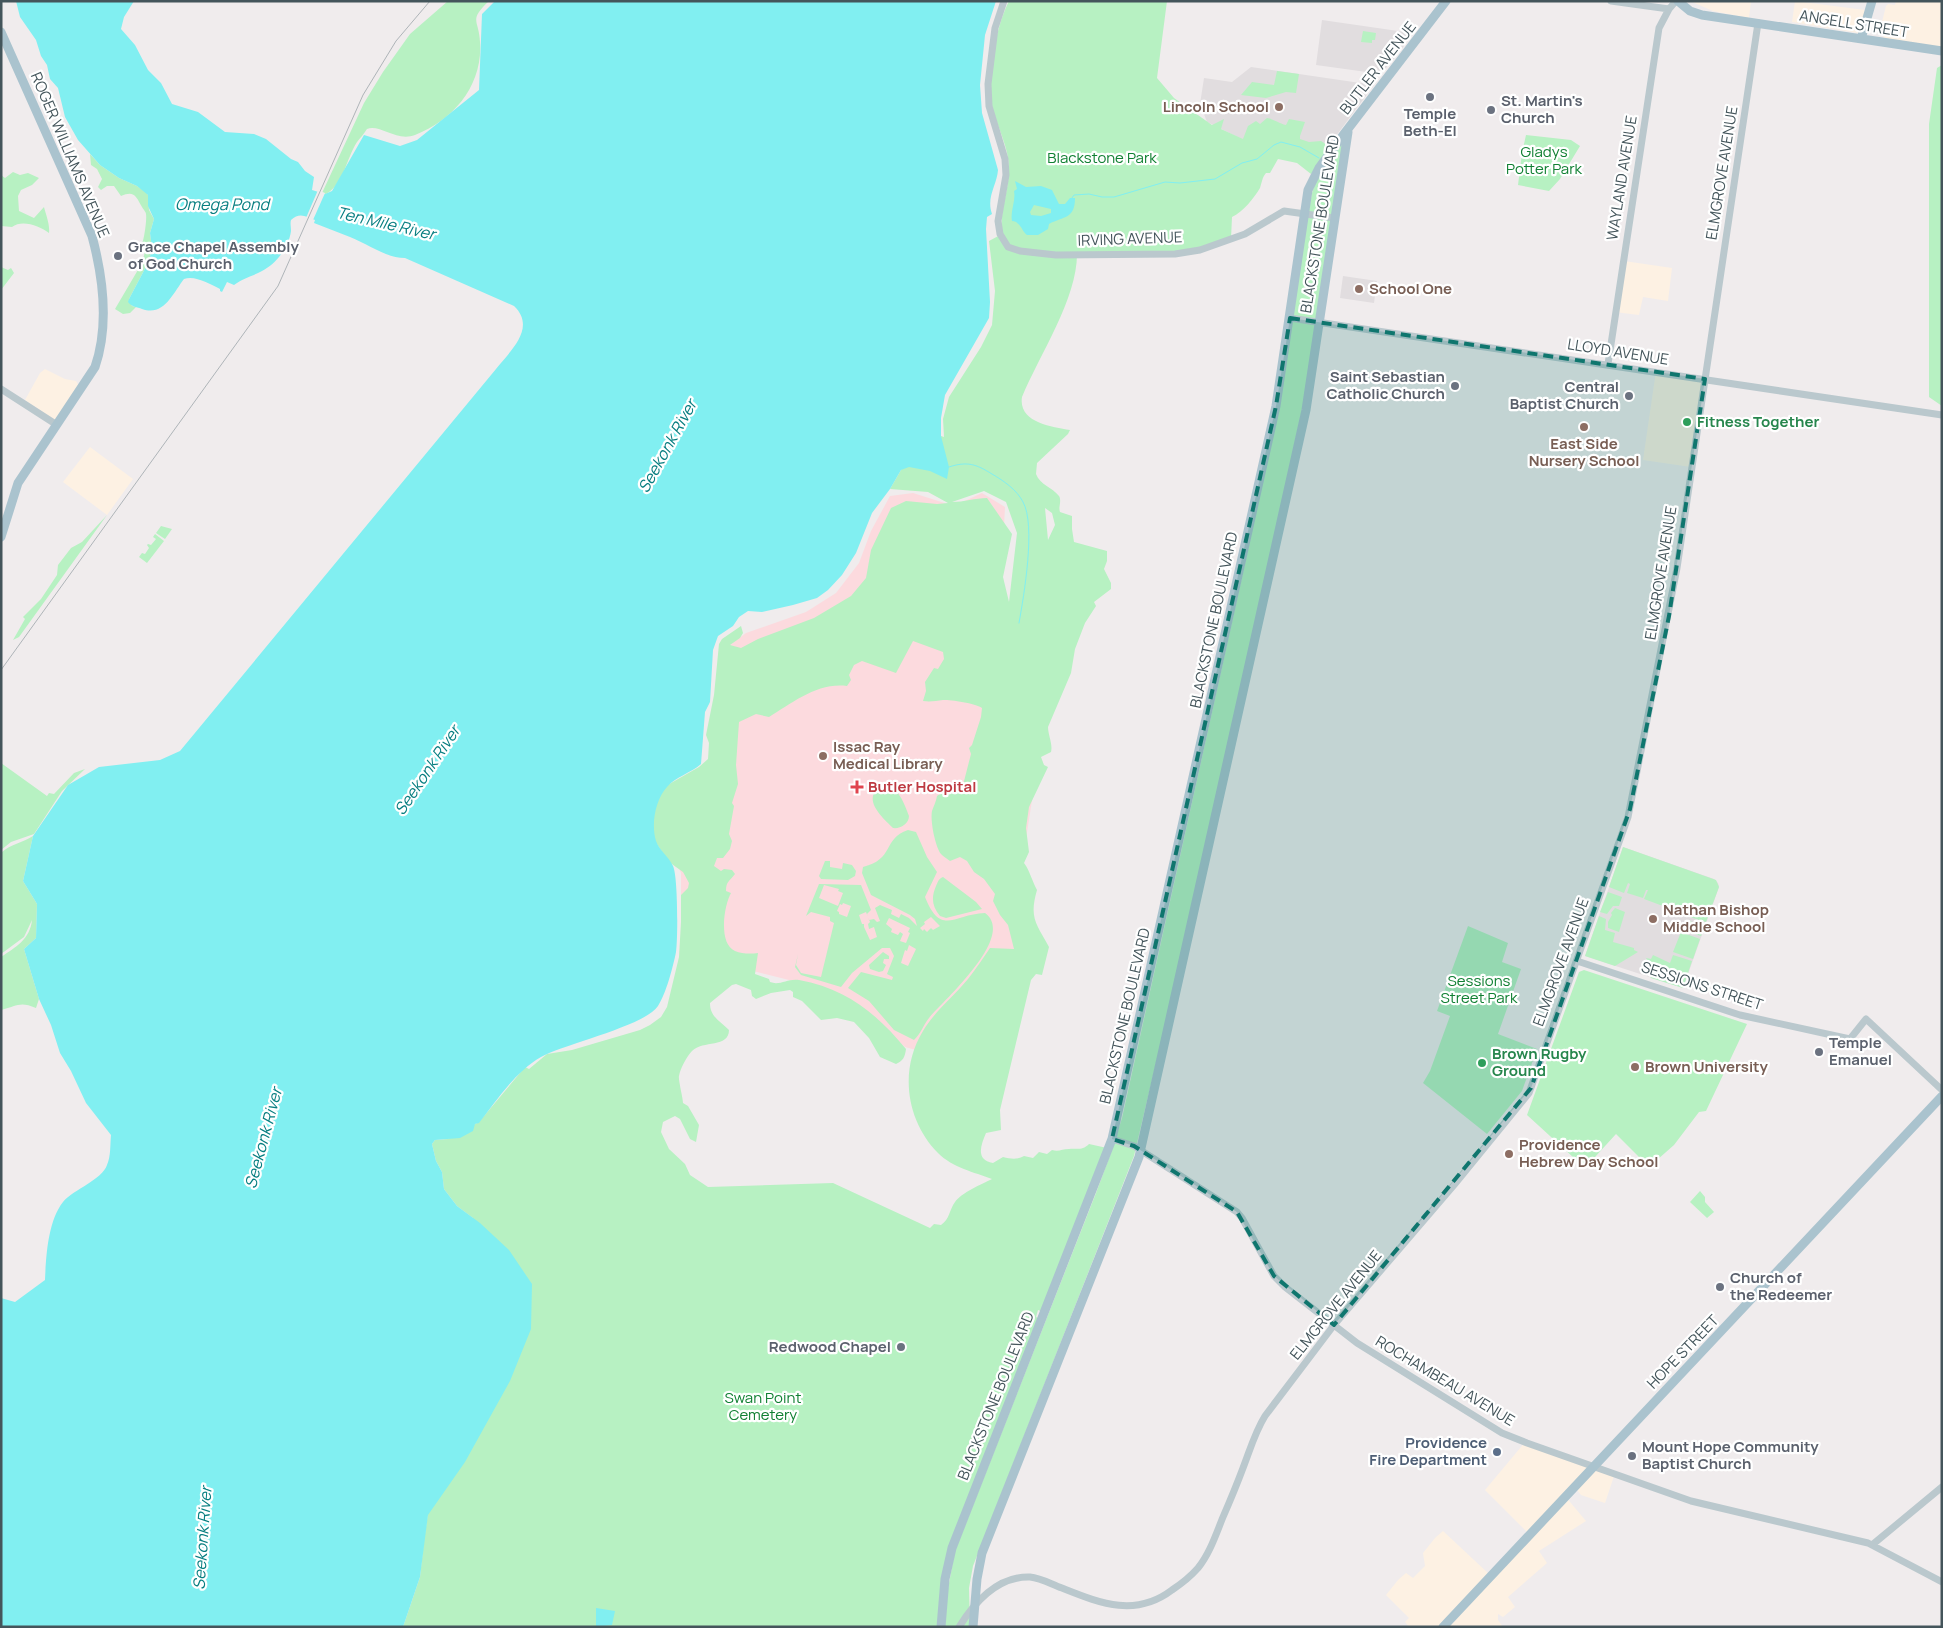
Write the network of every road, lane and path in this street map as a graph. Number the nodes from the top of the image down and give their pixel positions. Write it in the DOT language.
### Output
graph roads {
  1 [pos="1004,1"];
  2 [pos="1446,1"];
  3 [pos="1611,1"];
  4 [pos="1677,1"];
  5 [pos="1872,1"];
  6 [pos="1669,9"];
  7 [pos="1758,23"];
  8 [pos="1,32"];
  9 [pos="1861,39"];
  10 [pos="1942,51"];
  11 [pos="1349,128"];
  12 [pos="1305,214"];
  13 [pos="1334,218"];
  14 [pos="1290,318"];
  15 [pos="1319,321"];
  16 [pos="1608,364"];
  17 [pos="1705,379"];
  18 [pos="1,389"];
  19 [pos="1942,415"];
  20 [pos="57,425"];
  21 [pos="1,537"];
  22 [pos="1577,961"];
  23 [pos="1942,1090"];
  24 [pos="1942,1096"];
  25 [pos="1112,1139"];
  26 [pos="1140,1150"];
  27 [pos="1334,1325"];
  28 [pos="1594,1466"];
  29 [pos="1942,1487"];
  30 [pos="1872,1545"];
  31 [pos="1942,1582"];
  32 [pos="974,1604"];
  33 [pos="942,1627"];
  34 [pos="959,1627"];
  35 [pos="973,1627"];
  36 [pos="1442,1627"];
  1 -- 12 [label="street, IRVING AVENUE"];
  2 -- 11 [label="main road, BUTLER AVENUE"];
  3 -- 6 [label="street"];
  4 -- 6 [label="street, WAYLAND AVENUE"];
  4 -- 7 [label="main road, ANGELL STREET"];
  5 -- 9 [label="main road"];
  6 -- 16 [label="street, WAYLAND AVENUE"];
  7 -- 9 [label="main road, ANGELL STREET"];
  7 -- 17 [label="street, ELMGROVE AVENUE"];
  8 -- 20 [label="main road, ROGER WILLIAMS AVENUE"];
  9 -- 10 [label="main road, ANGELL STREET"];
  11 -- 12 [label="main road, BLACKSTONE BOULEVARD"];
  11 -- 13 [label="main road, BLACKSTONE BOULEVARD"];
  12 -- 13 [label="street, IRVING AVENUE"];
  12 -- 14 [label="main road, BLACKSTONE BOULEVARD"];
  13 -- 15 [label="main road, BLACKSTONE BOULEVARD"];
  14 -- 15 [label="street, LLOYD AVENUE"];
  14 -- 25 [label="main road, BLACKSTONE BOULEVARD"];
  15 -- 16 [label="street, LLOYD AVENUE"];
  15 -- 26 [label="main road, BLACKSTONE BOULEVARD"];
  16 -- 17 [label="street, LLOYD AVENUE"];
  17 -- 19 [label="street, LLOYD AVENUE"];
  17 -- 22 [label="street, ELMGROVE AVENUE"];
  18 -- 20 [label="street"];
  20 -- 21 [label="main road, ROGER WILLIAMS AVENUE"];
  22 -- 23 [label="street, SESSIONS STREET"];
  22 -- 27 [label="street, ELMGROVE AVENUE"];
  24 -- 28 [label="main road, HOPE STREET"];
  25 -- 26 [label="street, ROCHAMBEAU AVENUE"];
  25 -- 33 [label="main road, BLACKSTONE BOULEVARD"];
  26 -- 27 [label="street, ROCHAMBEAU AVENUE"];
  26 -- 32 [label="main road, BLACKSTONE BOULEVARD"];
  27 -- 28 [label="street, ROCHAMBEAU AVENUE"];
  27 -- 32 [label="street, ELMGROVE AVENUE"];
  28 -- 30 [label="street, ROCHAMBEAU AVENUE"];
  28 -- 36 [label="main road, HOPE STREET"];
  29 -- 30 [label="street"];
  30 -- 31 [label="street, ROCHAMBEAU AVENUE"];
  32 -- 34 [label="street, ELMGROVE AVENUE"];
  32 -- 35 [label="main road, BLACKSTONE BOULEVARD"];
}
